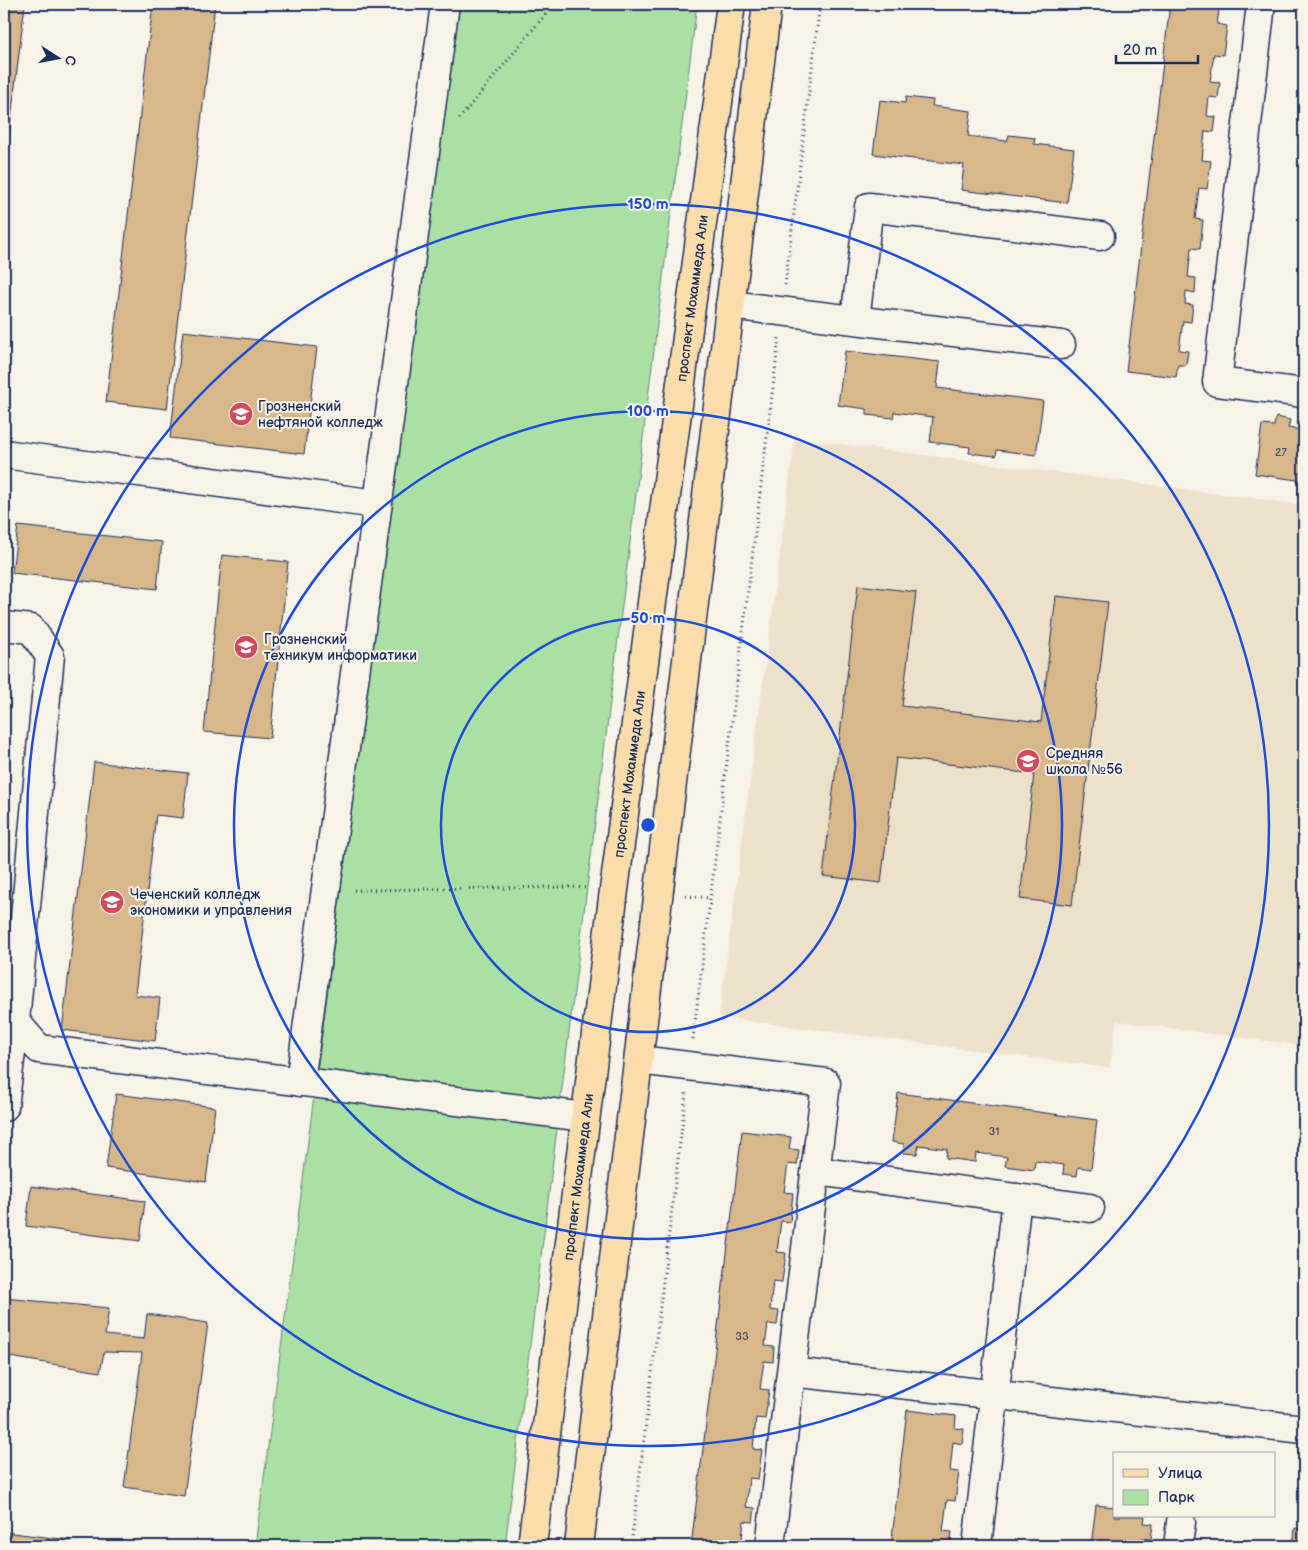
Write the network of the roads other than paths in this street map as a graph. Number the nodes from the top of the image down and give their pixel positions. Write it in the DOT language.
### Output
graph roads {
  1 [pos="445,4"];
  2 [pos="730,4"];
  3 [pos="767,4"];
  4 [pos="1261,4"];
  5 [pos="1100,236"];
  6 [pos="730,305"];
  7 [pos="855,320"];
  8 [pos="1061,345"];
  9 [pos="1304,393"];
  10 [pos="4,454"];
  11 [pos="378,504"];
  12 [pos="4,626"];
  13 [pos="15,1021"];
  14 [pos="639,1060"];
  15 [pos="300,1082"];
  16 [pos="4,1107"];
  17 [pos="585,1117"];
  18 [pos="816,1171"];
  19 [pos="1017,1198"];
  20 [pos="1090,1208"];
  21 [pos="791,1372"];
  22 [pos="995,1394"];
  23 [pos="1304,1429"];
  24 [pos="532,1546"];
  25 [pos="579,1546"];
  26 [pos="770,1546"];
  27 [pos="977,1546"];
  1 -- 11 [label="street"];
  2 -- 17 [label="main road, проспект Мохаммеда Али"];
  3 -- 6 [label="main road"];
  4 -- 9 [label="street"];
  5 -- 7 [label="street"];
  6 -- 7 [label="street"];
  6 -- 14 [label="main road"];
  7 -- 8 [label="street"];
  10 -- 11 [label="street"];
  11 -- 15 [label="street"];
  12 -- 13 [label="street"];
  13 -- 15 [label="street"];
  13 -- 16 [label="street"];
  14 -- 18 [label="street"];
  14 -- 25 [label="main road"];
  15 -- 17 [label="street"];
  17 -- 24 [label="main road, проспект Мохаммеда Али"];
  18 -- 19 [label="street"];
  18 -- 21 [label="street"];
  19 -- 20 [label="street"];
  19 -- 22 [label="street"];
  21 -- 22 [label="street"];
  21 -- 26 [label="street"];
  22 -- 23 [label="street"];
  22 -- 27 [label="street"];
}
